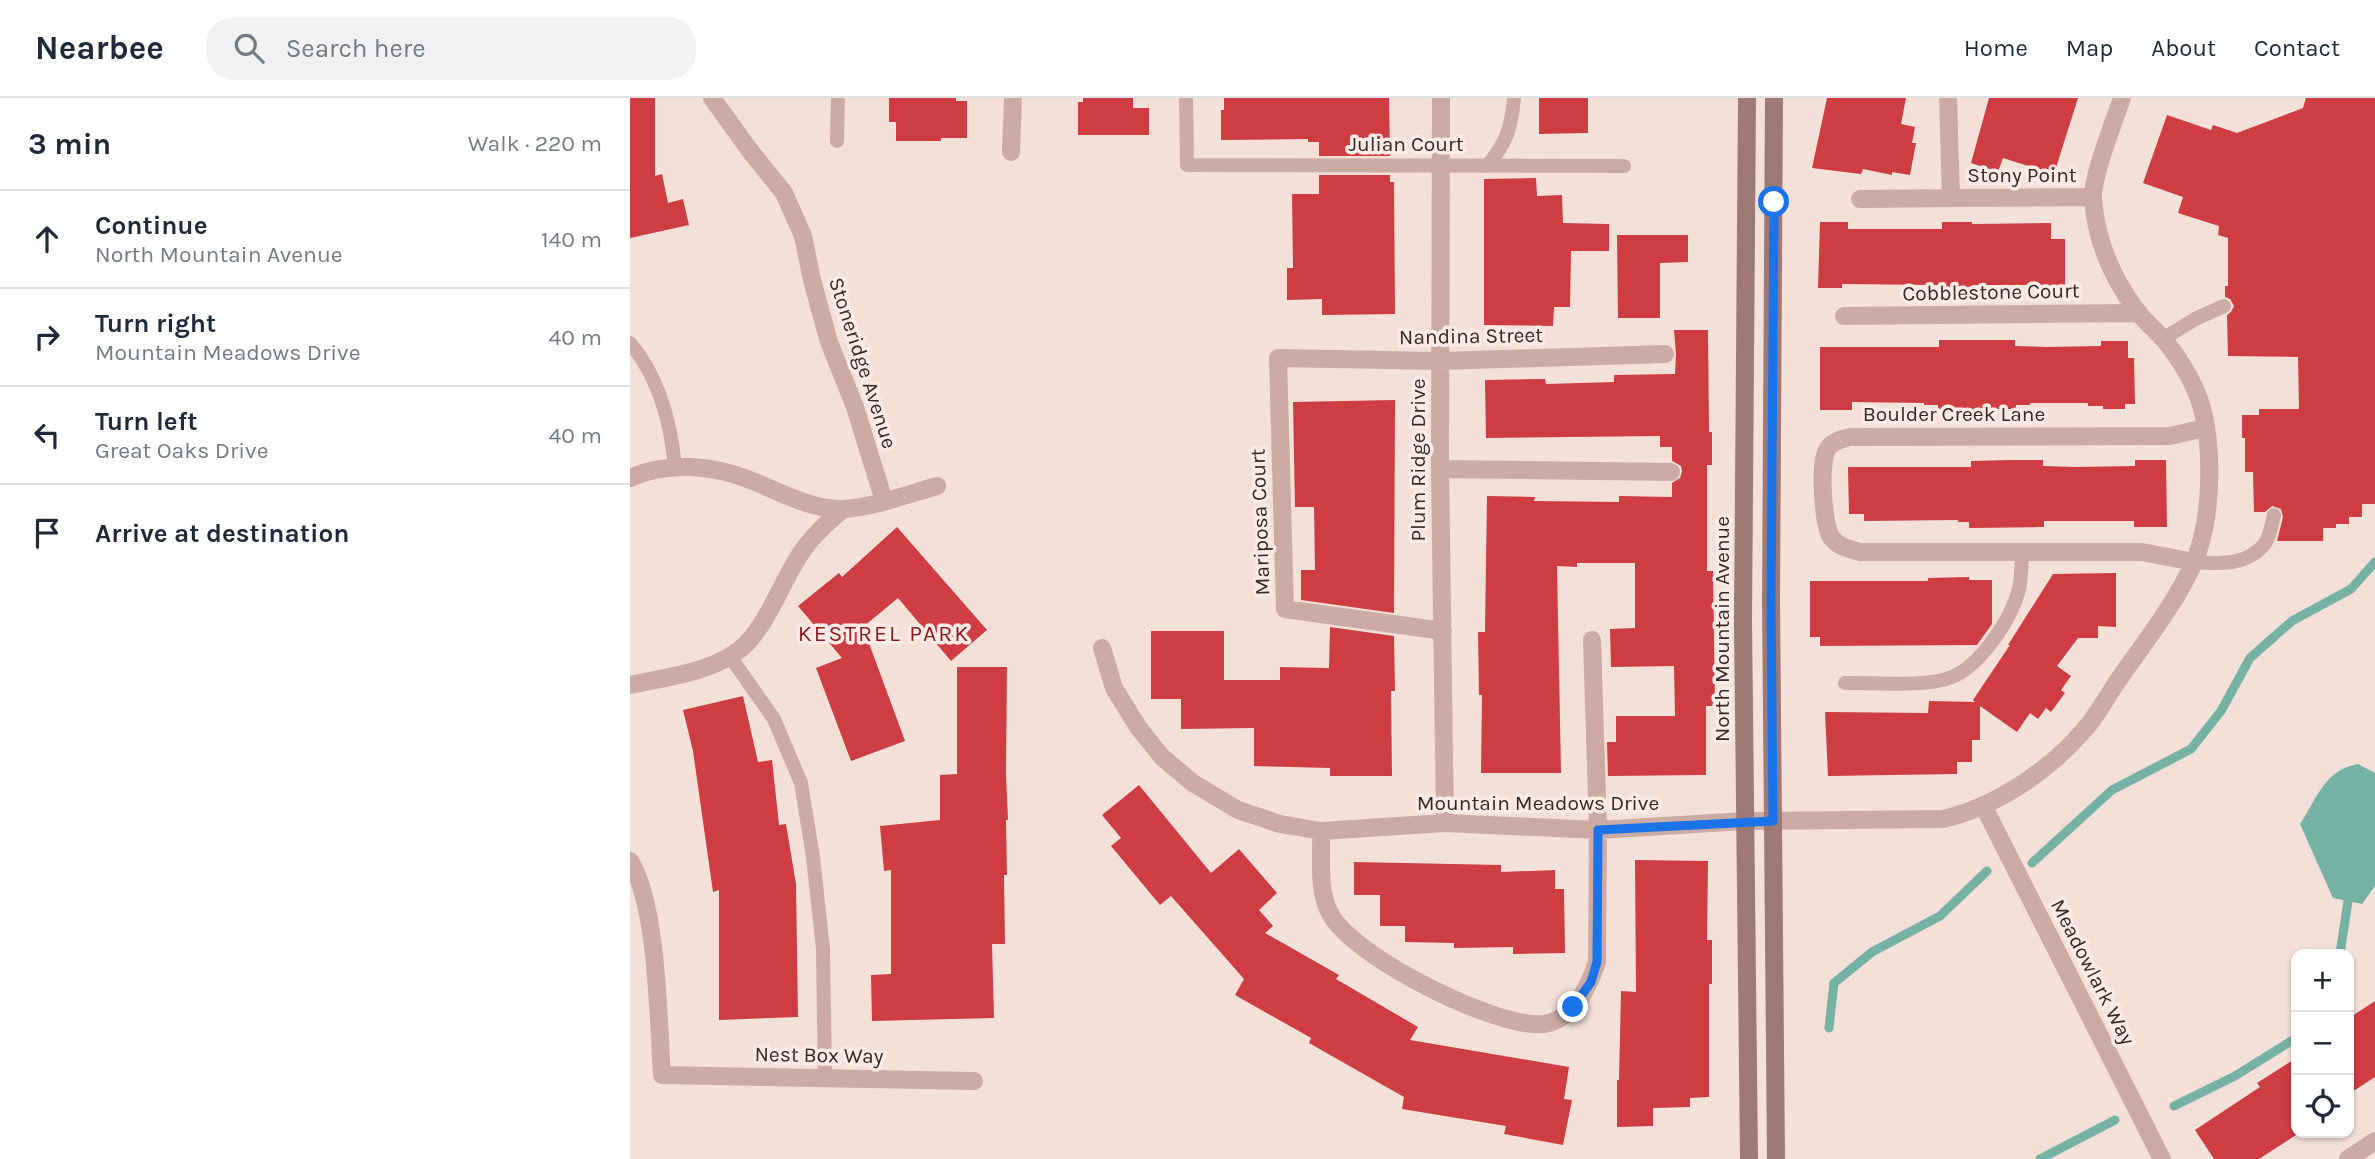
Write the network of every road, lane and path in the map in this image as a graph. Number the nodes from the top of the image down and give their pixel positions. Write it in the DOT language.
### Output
graph roads {
  1 [pos="712,98"];
  2 [pos="838,98"];
  3 [pos="1013,98"];
  4 [pos="1186,98"];
  5 [pos="1441,98"];
  6 [pos="1514,98"];
  7 [pos="1747,98"];
  8 [pos="1774,98"];
  9 [pos="1948,98"];
  10 [pos="2122,98"];
  11 [pos="837,141"];
  12 [pos="1011,152"];
  13 [pos="1442,165"];
  14 [pos="1487,166"];
  15 [pos="1624,166"];
  16 [pos="2093,197"];
  17 [pos="1951,198"];
  18 [pos="1860,199"];
  19 [pos="2224,306"];
  20 [pos="2138,313"];
  21 [pos="1844,316"];
  22 [pos="2163,339"];
  23 [pos="630,343"];
  24 [pos="1665,354"];
  25 [pos="1278,358"];
  26 [pos="1440,361"];
  27 [pos="2206,428"];
  28 [pos="675,467"];
  29 [pos="1440,469"];
  30 [pos="1671,472"];
  31 [pos="630,478"];
  32 [pos="937,486"];
  33 [pos="884,501"];
  34 [pos="843,509"];
  35 [pos="2274,515"];
  36 [pos="2022,552"];
  37 [pos="2194,562"];
  38 [pos="1443,631"];
  39 [pos="1592,640"];
  40 [pos="1102,648"];
  41 [pos="729,655"];
  42 [pos="1845,683"];
  43 [pos="630,685"];
  44 [pos="1983,805"];
  45 [pos="1745,821"];
  46 [pos="1773,821"];
  47 [pos="1446,822"];
  48 [pos="1598,830"];
  49 [pos="1321,831"];
  50 [pos="630,861"];
  51 [pos="825,1078"];
  52 [pos="974,1081"];
  53 [pos="2375,1141"];
  54 [pos="1749,1159"];
  55 [pos="1776,1159"];
  56 [pos="2162,1159"];
  57 [pos="2348,1159"];
  1 -- 33 [label="street, Stoneridge Avenue"];
  2 -- 11 [label="lane"];
  3 -- 12 [label="street"];
  4 -- 13 [label="lane, Julian Court"];
  5 -- 13 [label="street, Plum Ridge Drive"];
  6 -- 14 [label="lane"];
  7 -- 45 [label="street, North Mountain Avenue"];
  8 -- 46 [label="street"];
  9 -- 17 [label="street, Stony Point"];
  10 -- 16 [label="street, Mountain Meadows Drive"];
  13 -- 14 [label="lane, Julian Court"];
  13 -- 26 [label="street, Plum Ridge Drive"];
  14 -- 15 [label="lane, Julian Court"];
  16 -- 17 [label="street, Stony Point"];
  16 -- 20 [label="street, Mountain Meadows Drive"];
  17 -- 18 [label="street, Stony Point"];
  19 -- 22 [label="lane"];
  20 -- 21 [label="street, Cobblestone Court"];
  20 -- 22 [label="street, Mountain Meadows Drive"];
  22 -- 27 [label="street, Mountain Meadows Drive"];
  23 -- 28 [label="lane"];
  24 -- 26 [label="street, Nandina Street"];
  25 -- 26 [label="street, Nandina Street"];
  25 -- 38 [label="street, Mariposa Court"];
  26 -- 29 [label="street, Plum Ridge Drive"];
  27 -- 36 [label="street, Boulder Creek Lane"];
  27 -- 37 [label="street, Mountain Meadows Drive"];
  28 -- 31 [label="street"];
  28 -- 34 [label="street"];
  29 -- 30 [label="street"];
  29 -- 38 [label="street, Plum Ridge Drive"];
  32 -- 33 [label="street"];
  33 -- 34 [label="street"];
  34 -- 41 [label="street"];
  35 -- 37 [label="lane"];
  36 -- 37 [label="street, Boulder Creek Lane"];
  36 -- 42 [label="lane"];
  37 -- 44 [label="street, Mountain Meadows Drive"];
  38 -- 47 [label="street, Plum Ridge Drive"];
  39 -- 48 [label="street"];
  40 -- 49 [label="street, Mountain Meadows Drive"];
  41 -- 43 [label="street"];
  41 -- 51 [label="lane"];
  44 -- 46 [label="street, Mountain Meadows Drive"];
  44 -- 56 [label="street, Meadowlark Way"];
  45 -- 46 [label="street, Mountain Meadows Drive"];
  45 -- 48 [label="street, Mountain Meadows Drive"];
  45 -- 54 [label="street, North Mountain Avenue"];
  46 -- 55 [label="street"];
  47 -- 48 [label="street, Mountain Meadows Drive"];
  47 -- 49 [label="street, Mountain Meadows Drive"];
  48 -- 49 [label="street"];
  50 -- 51 [label="street, Nest Box Way"];
  51 -- 52 [label="street, Nest Box Way"];
  53 -- 57 [label="street"];
}
